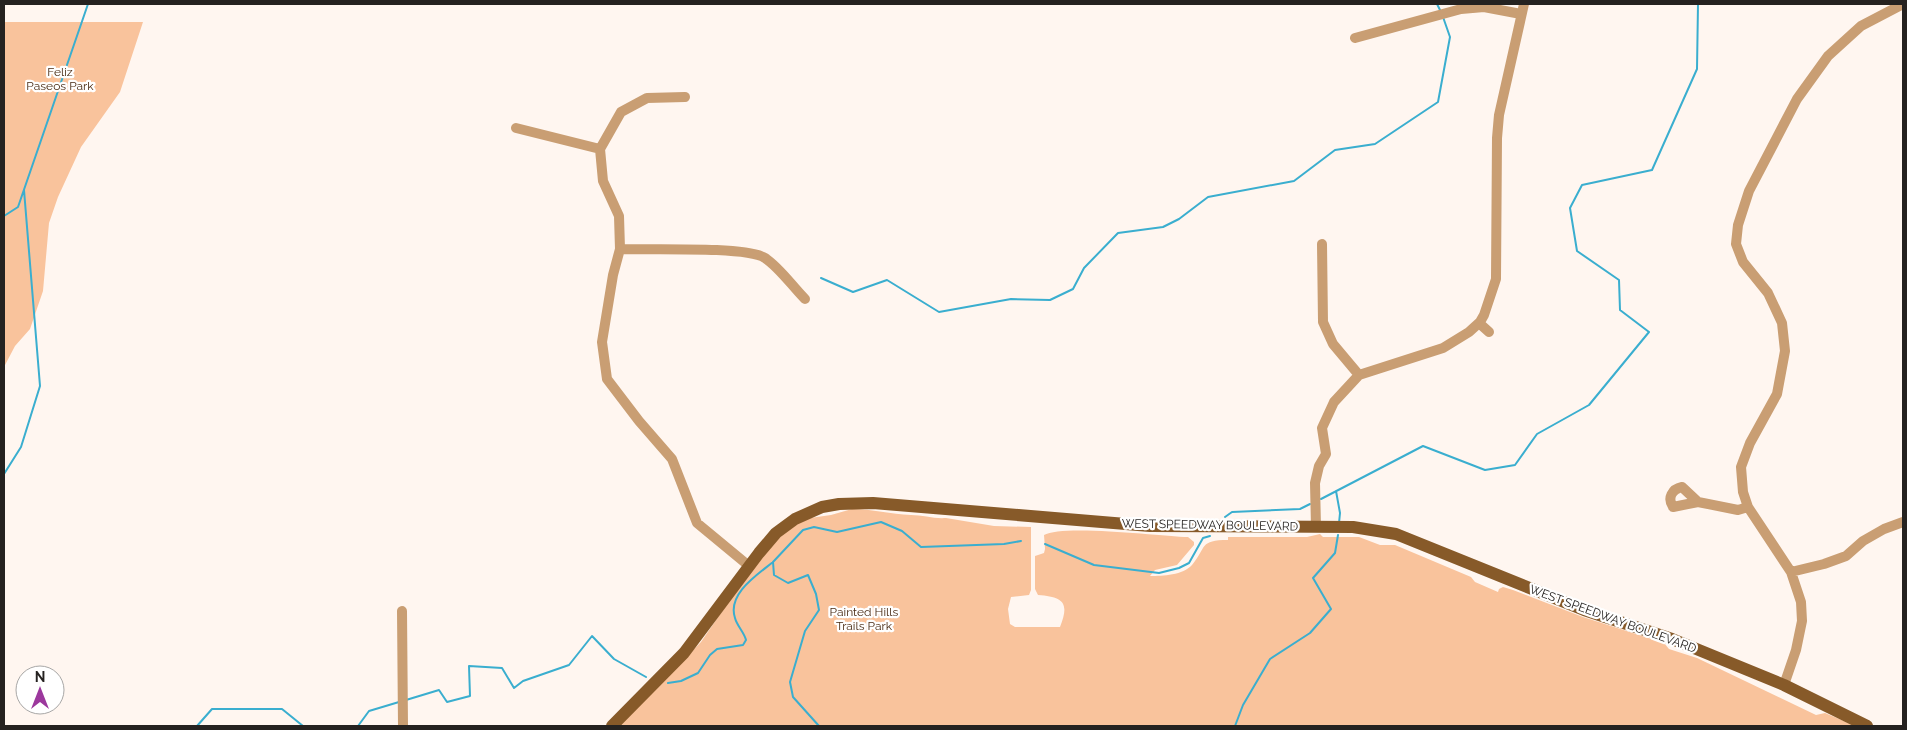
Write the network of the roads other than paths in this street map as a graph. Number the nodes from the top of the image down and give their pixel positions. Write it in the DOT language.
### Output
graph roads {
  1 [pos="1524,4"];
  2 [pos="1903,4"];
  3 [pos="1521,14"];
  4 [pos="1355,38"];
  5 [pos="685,97"];
  6 [pos="516,128"];
  7 [pos="600,149"];
  8 [pos="1322,244"];
  9 [pos="620,249"];
  10 [pos="805,299"];
  11 [pos="1479,323"];
  12 [pos="1489,332"];
  13 [pos="1359,375"];
  14 [pos="1698,502"];
  15 [pos="1748,507"];
  16 [pos="1903,522"];
  17 [pos="1316,527"];
  18 [pos="749,566"];
  19 [pos="1791,572"];
  20 [pos="402,611"];
  21 [pos="1784,685"];
  22 [pos="403,726"];
  23 [pos="612,726"];
  24 [pos="1867,726"];
  1 -- 3 [label="street"];
  2 -- 15 [label="street"];
  3 -- 4 [label="street"];
  3 -- 11 [label="street"];
  5 -- 7 [label="street"];
  6 -- 7 [label="street"];
  7 -- 9 [label="street"];
  8 -- 13 [label="street"];
  9 -- 10 [label="street"];
  9 -- 18 [label="street"];
  11 -- 12 [label="street"];
  11 -- 13 [label="street"];
  13 -- 17 [label="street"];
  14 -- 15 [label="street"];
  15 -- 19 [label="street"];
  16 -- 19 [label="street"];
  17 -- 18 [label="main road, WEST SPEEDWAY BOULEVARD"];
  17 -- 21 [label="main road, WEST SPEEDWAY BOULEVARD"];
  18 -- 23 [label="main road, WEST SPEEDWAY BOULEVARD"];
  19 -- 21 [label="street"];
  20 -- 22 [label="street"];
  21 -- 24 [label="main road, WEST SPEEDWAY BOULEVARD"];
}
